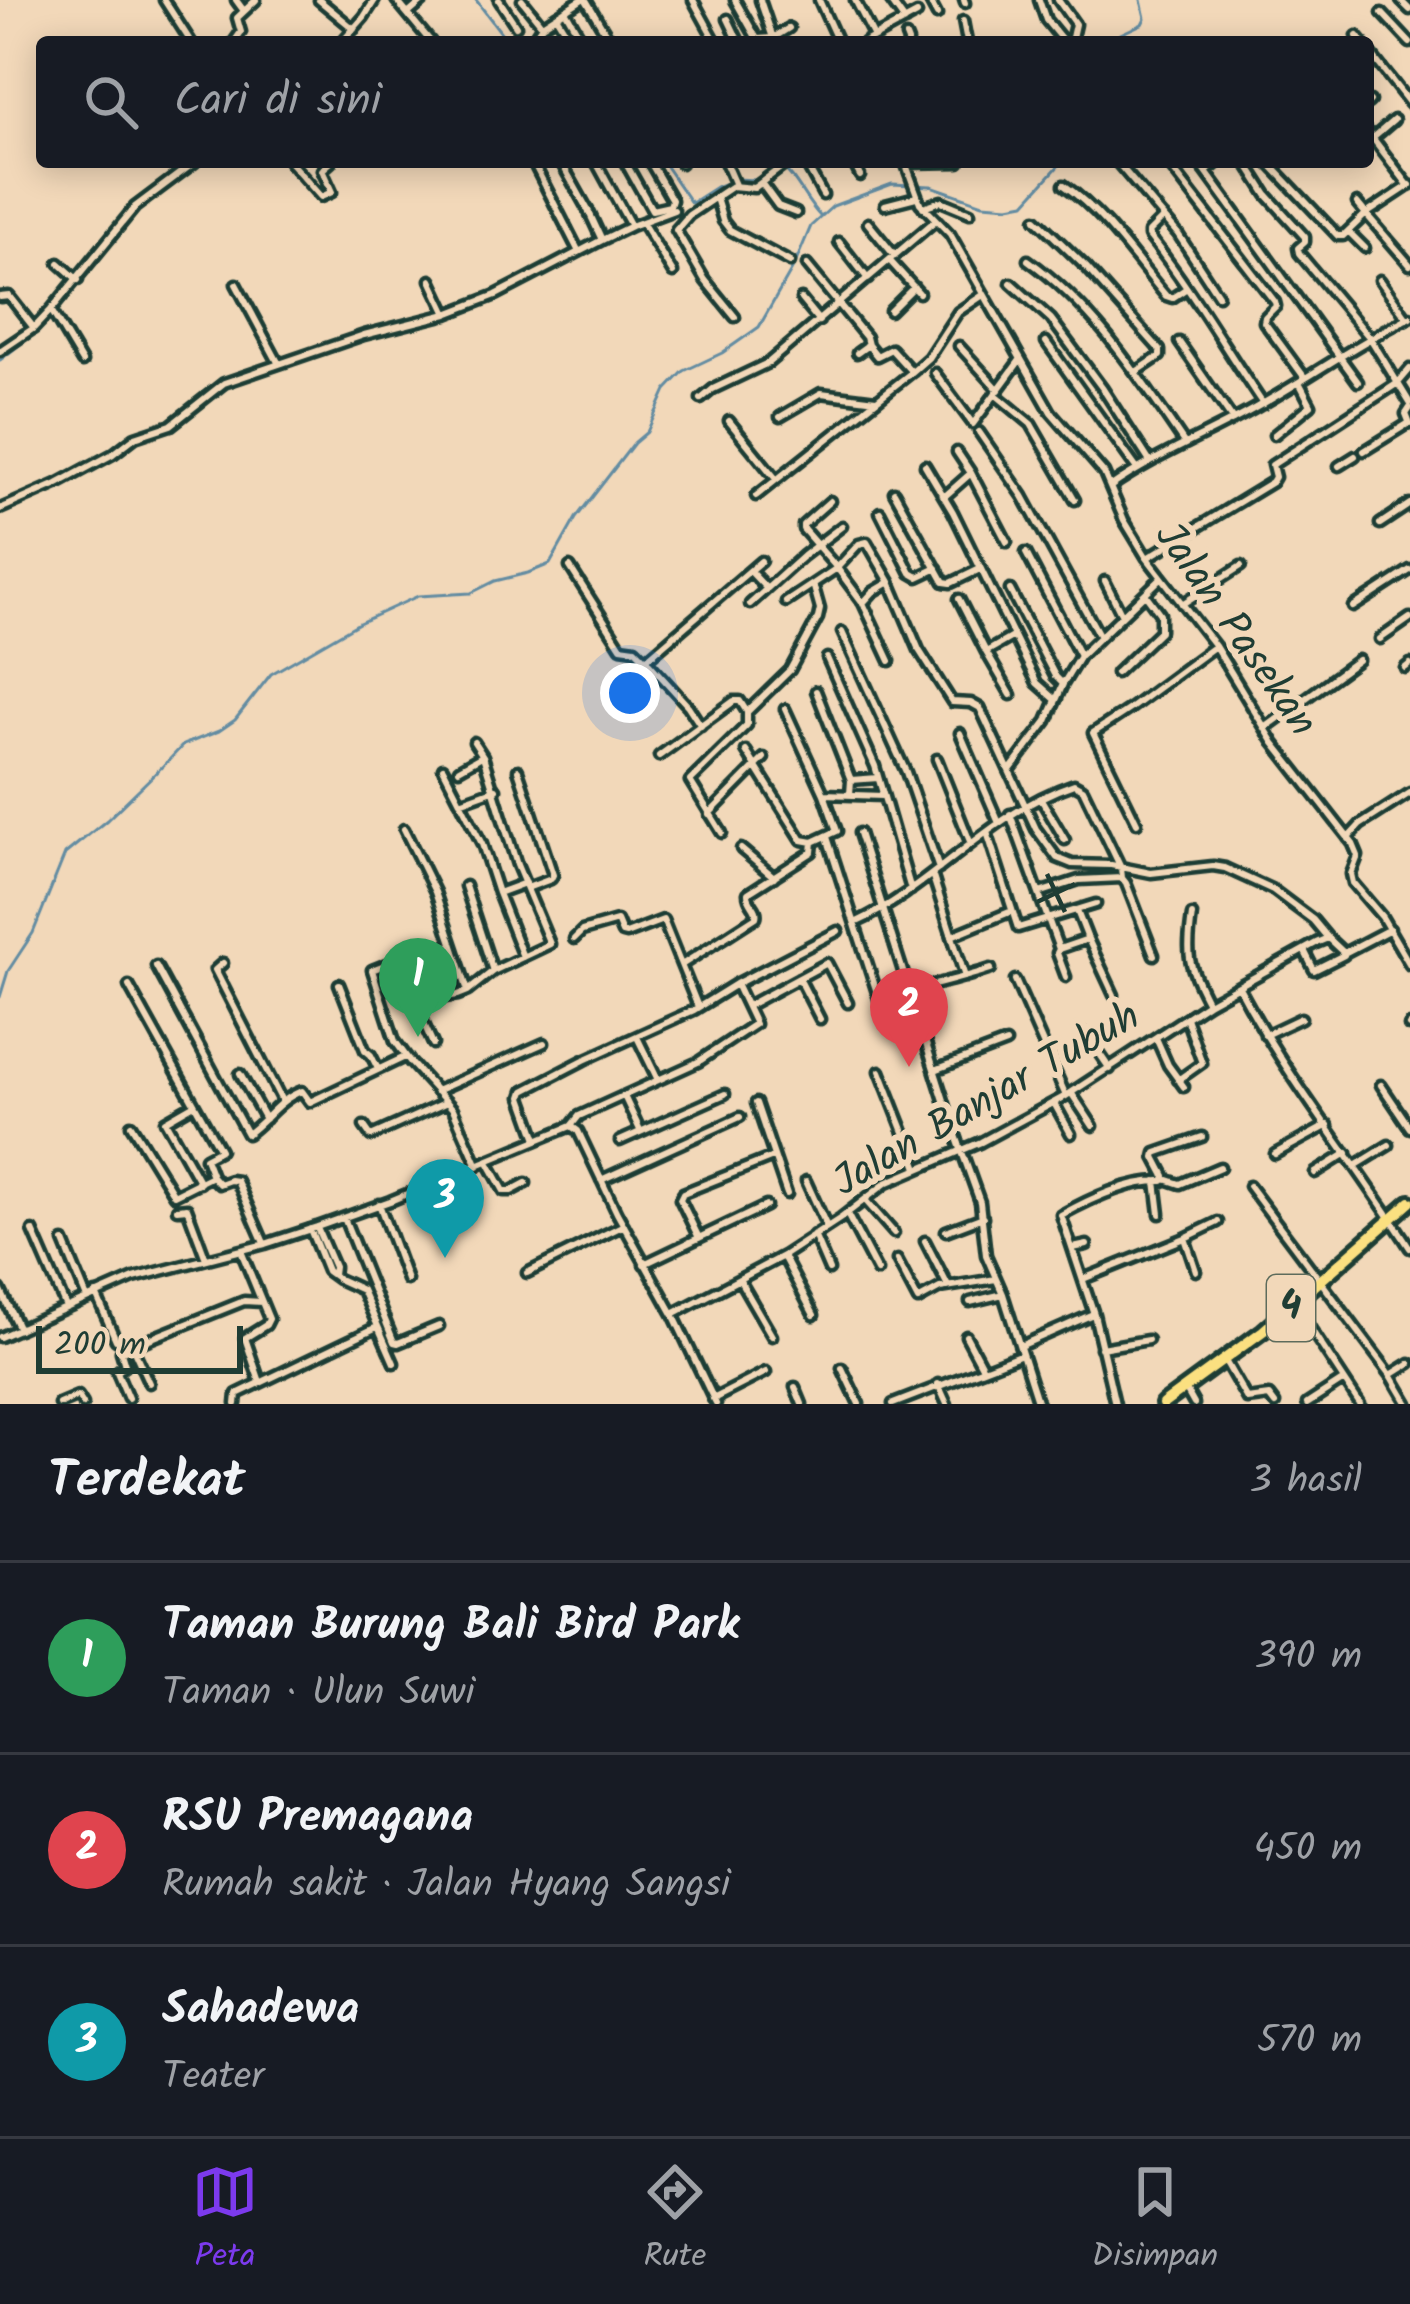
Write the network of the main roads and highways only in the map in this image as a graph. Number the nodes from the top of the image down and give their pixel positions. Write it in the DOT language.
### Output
graph roads {
  1 [pos="1410,1202"];
  2 [pos="1162,1404"];
  1 -- 2 [label="highway, 4"];
}
